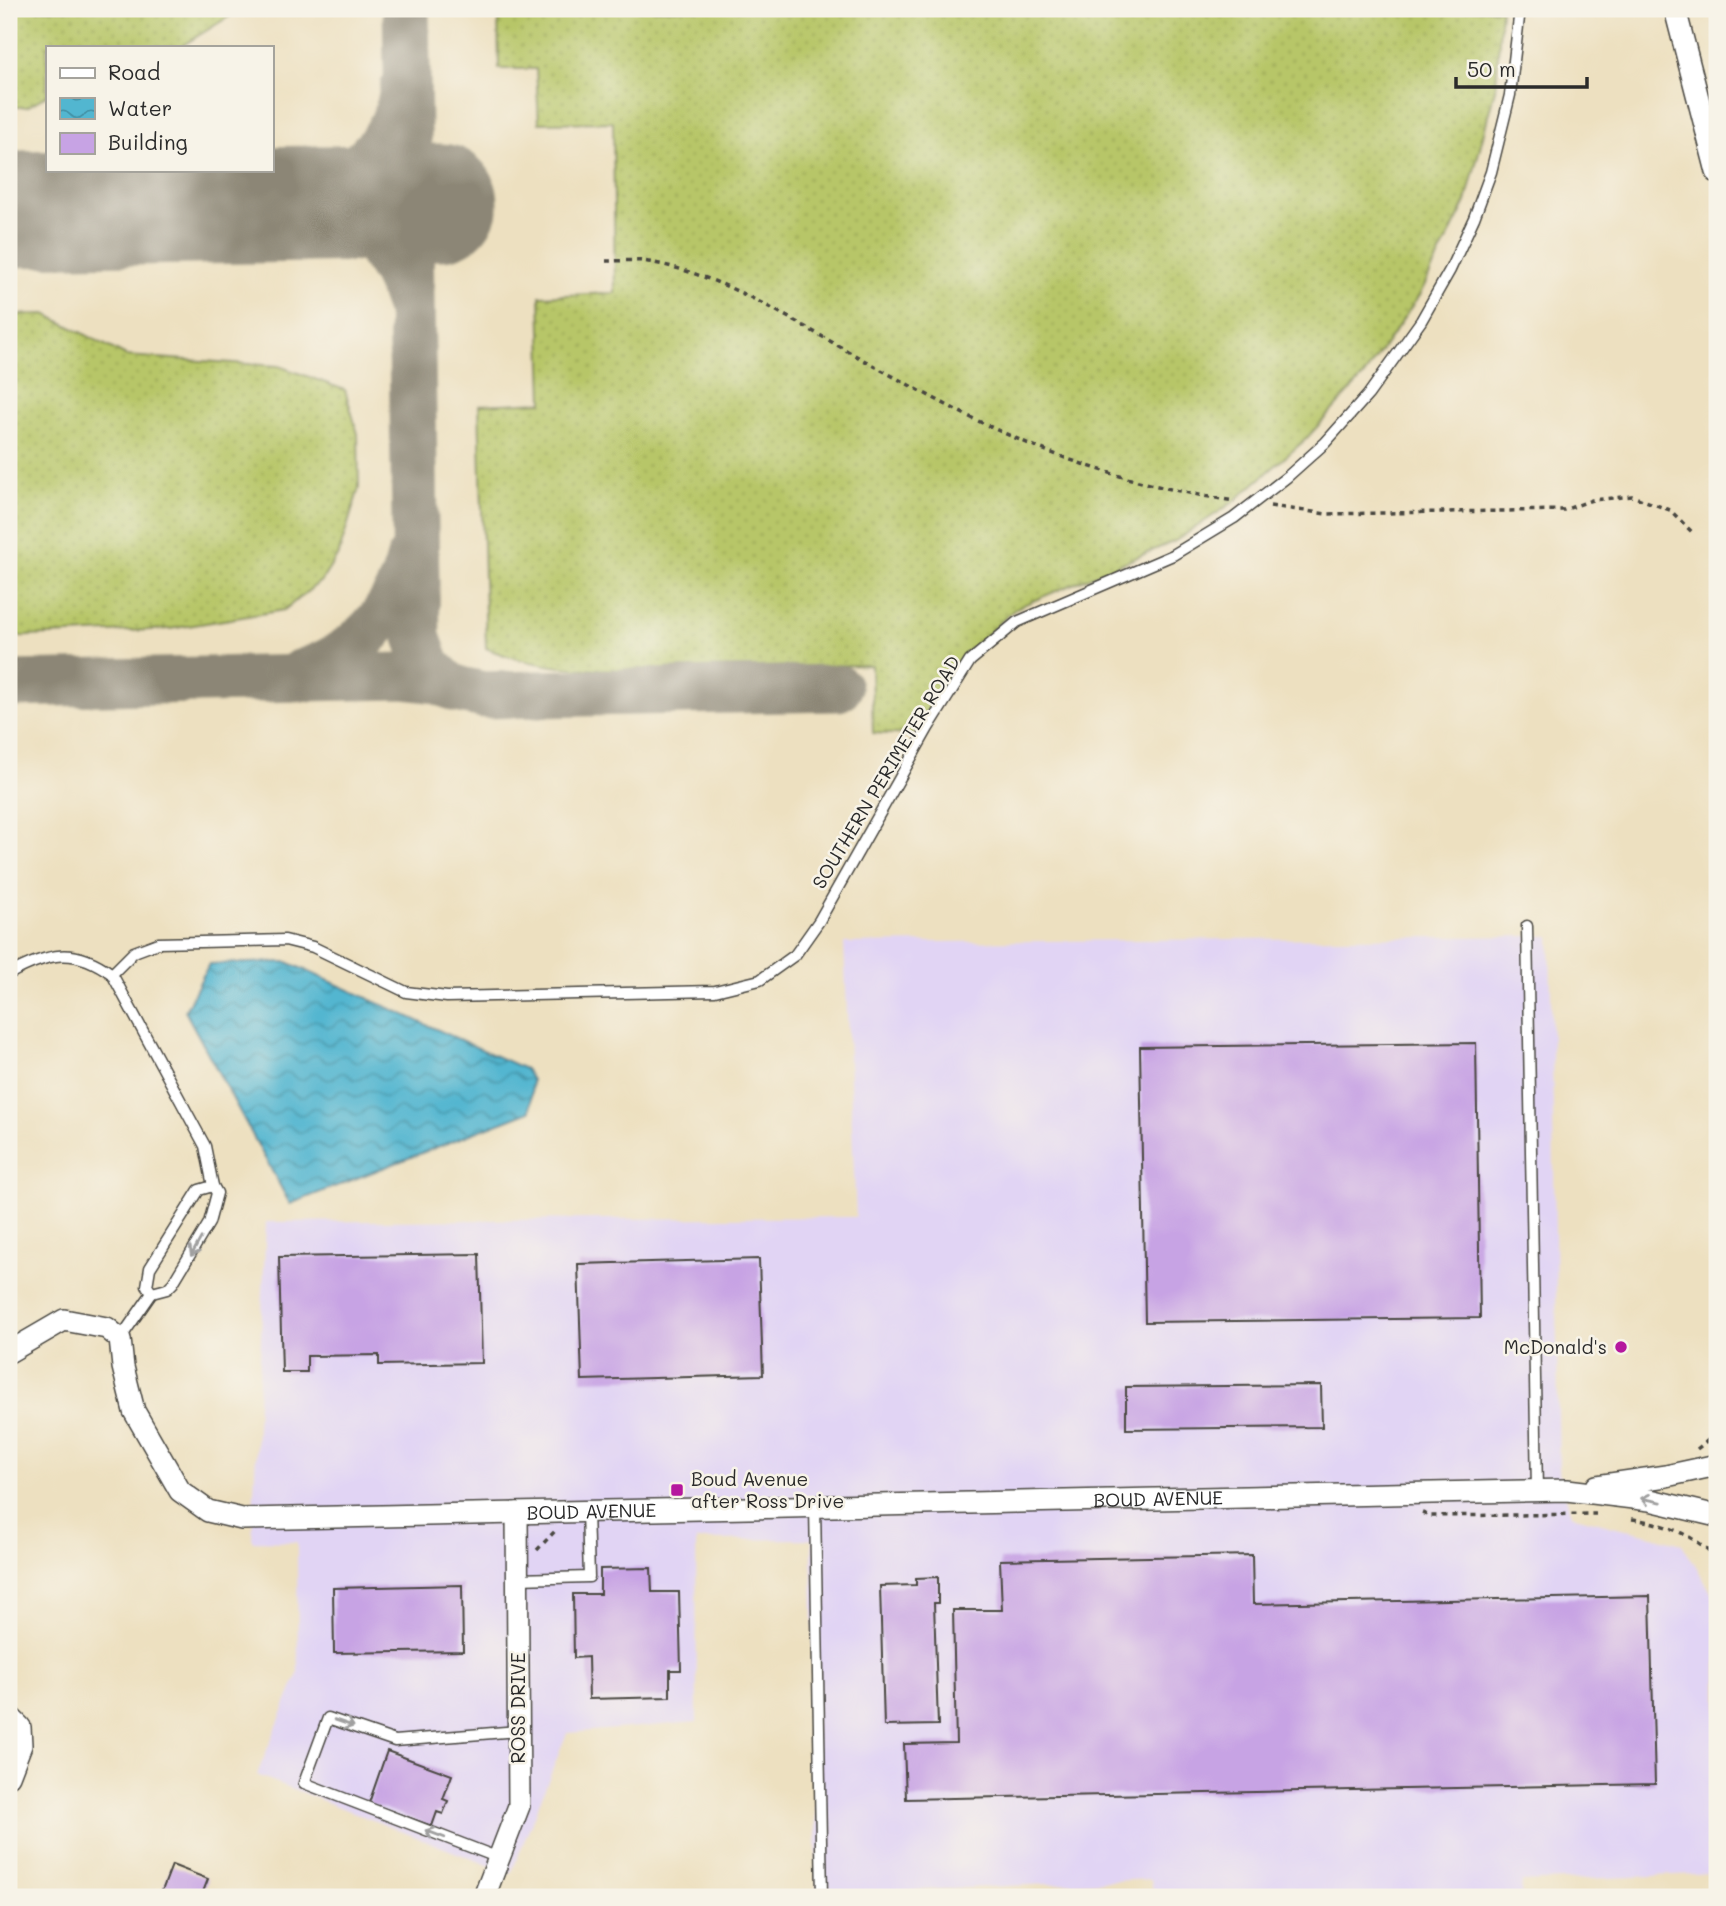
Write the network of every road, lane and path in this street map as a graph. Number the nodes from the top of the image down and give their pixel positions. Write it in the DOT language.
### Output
graph roads {
  1 [pos="1520,9"];
  2 [pos="1675,9"];
  3 [pos="1717,172"];
  4 [pos="606,261"];
  5 [pos="1252,504"];
  6 [pos="1694,534"];
  7 [pos="1527,926"];
  8 [pos="9,974"];
  9 [pos="112,974"];
  10 [pos="213,1186"];
  11 [pos="152,1293"];
  12 [pos="120,1339"];
  13 [pos="9,1352"];
  14 [pos="1717,1465"];
  15 [pos="1567,1490"];
  16 [pos="1537,1491"];
  17 [pos="815,1506"];
  18 [pos="1415,1511"];
  19 [pos="517,1513"];
  20 [pos="1598,1514"];
  21 [pos="1717,1516"];
  22 [pos="1625,1518"];
  23 [pos="587,1519"];
  24 [pos="1717,1558"];
  25 [pos="527,1579"];
  26 [pos="15,1722"];
  27 [pos="518,1731"];
  28 [pos="9,1776"];
  29 [pos="499,1858"];
  30 [pos="484,1897"];
  31 [pos="822,1897"];
  1 -- 5 [label="lane, SOUTHERN PERIMETER ROAD"];
  2 -- 3 [label="street"];
  4 -- 5 [label="path"];
  5 -- 6 [label="path"];
  5 -- 9 [label="lane, SOUTHERN PERIMETER ROAD"];
  7 -- 16 [label="lane"];
  8 -- 9 [label="lane"];
  9 -- 10 [label="lane"];
  10 -- 11 [label="lane, one-way"];
  10 -- 11 [label="lane"];
  11 -- 12 [label="lane"];
  12 -- 13 [label="street"];
  12 -- 19 [label="street, BOUD AVENUE"];
  14 -- 15 [label="street, BOUD AVENUE"];
  15 -- 16 [label="street, BOUD AVENUE"];
  21 -- 15 [label="street, BOUD AVENUE, one-way"];
  16 -- 17 [label="street, BOUD AVENUE"];
  17 -- 23 [label="street, BOUD AVENUE"];
  17 -- 31 [label="lane"];
  18 -- 20 [label="path"];
  19 -- 23 [label="street, BOUD AVENUE"];
  19 -- 25 [label="street, ROSS DRIVE"];
  22 -- 24 [label="path"];
  23 -- 25 [label="path"];
  23 -- 25 [label="lane"];
  25 -- 27 [label="street, ROSS DRIVE"];
  26 -- 28 [label="street"];
  27 -- 29 [label="street, ROSS DRIVE"];
  29 -- 27 [label="lane, one-way"];
  29 -- 30 [label="street, ROSS DRIVE"];
}
